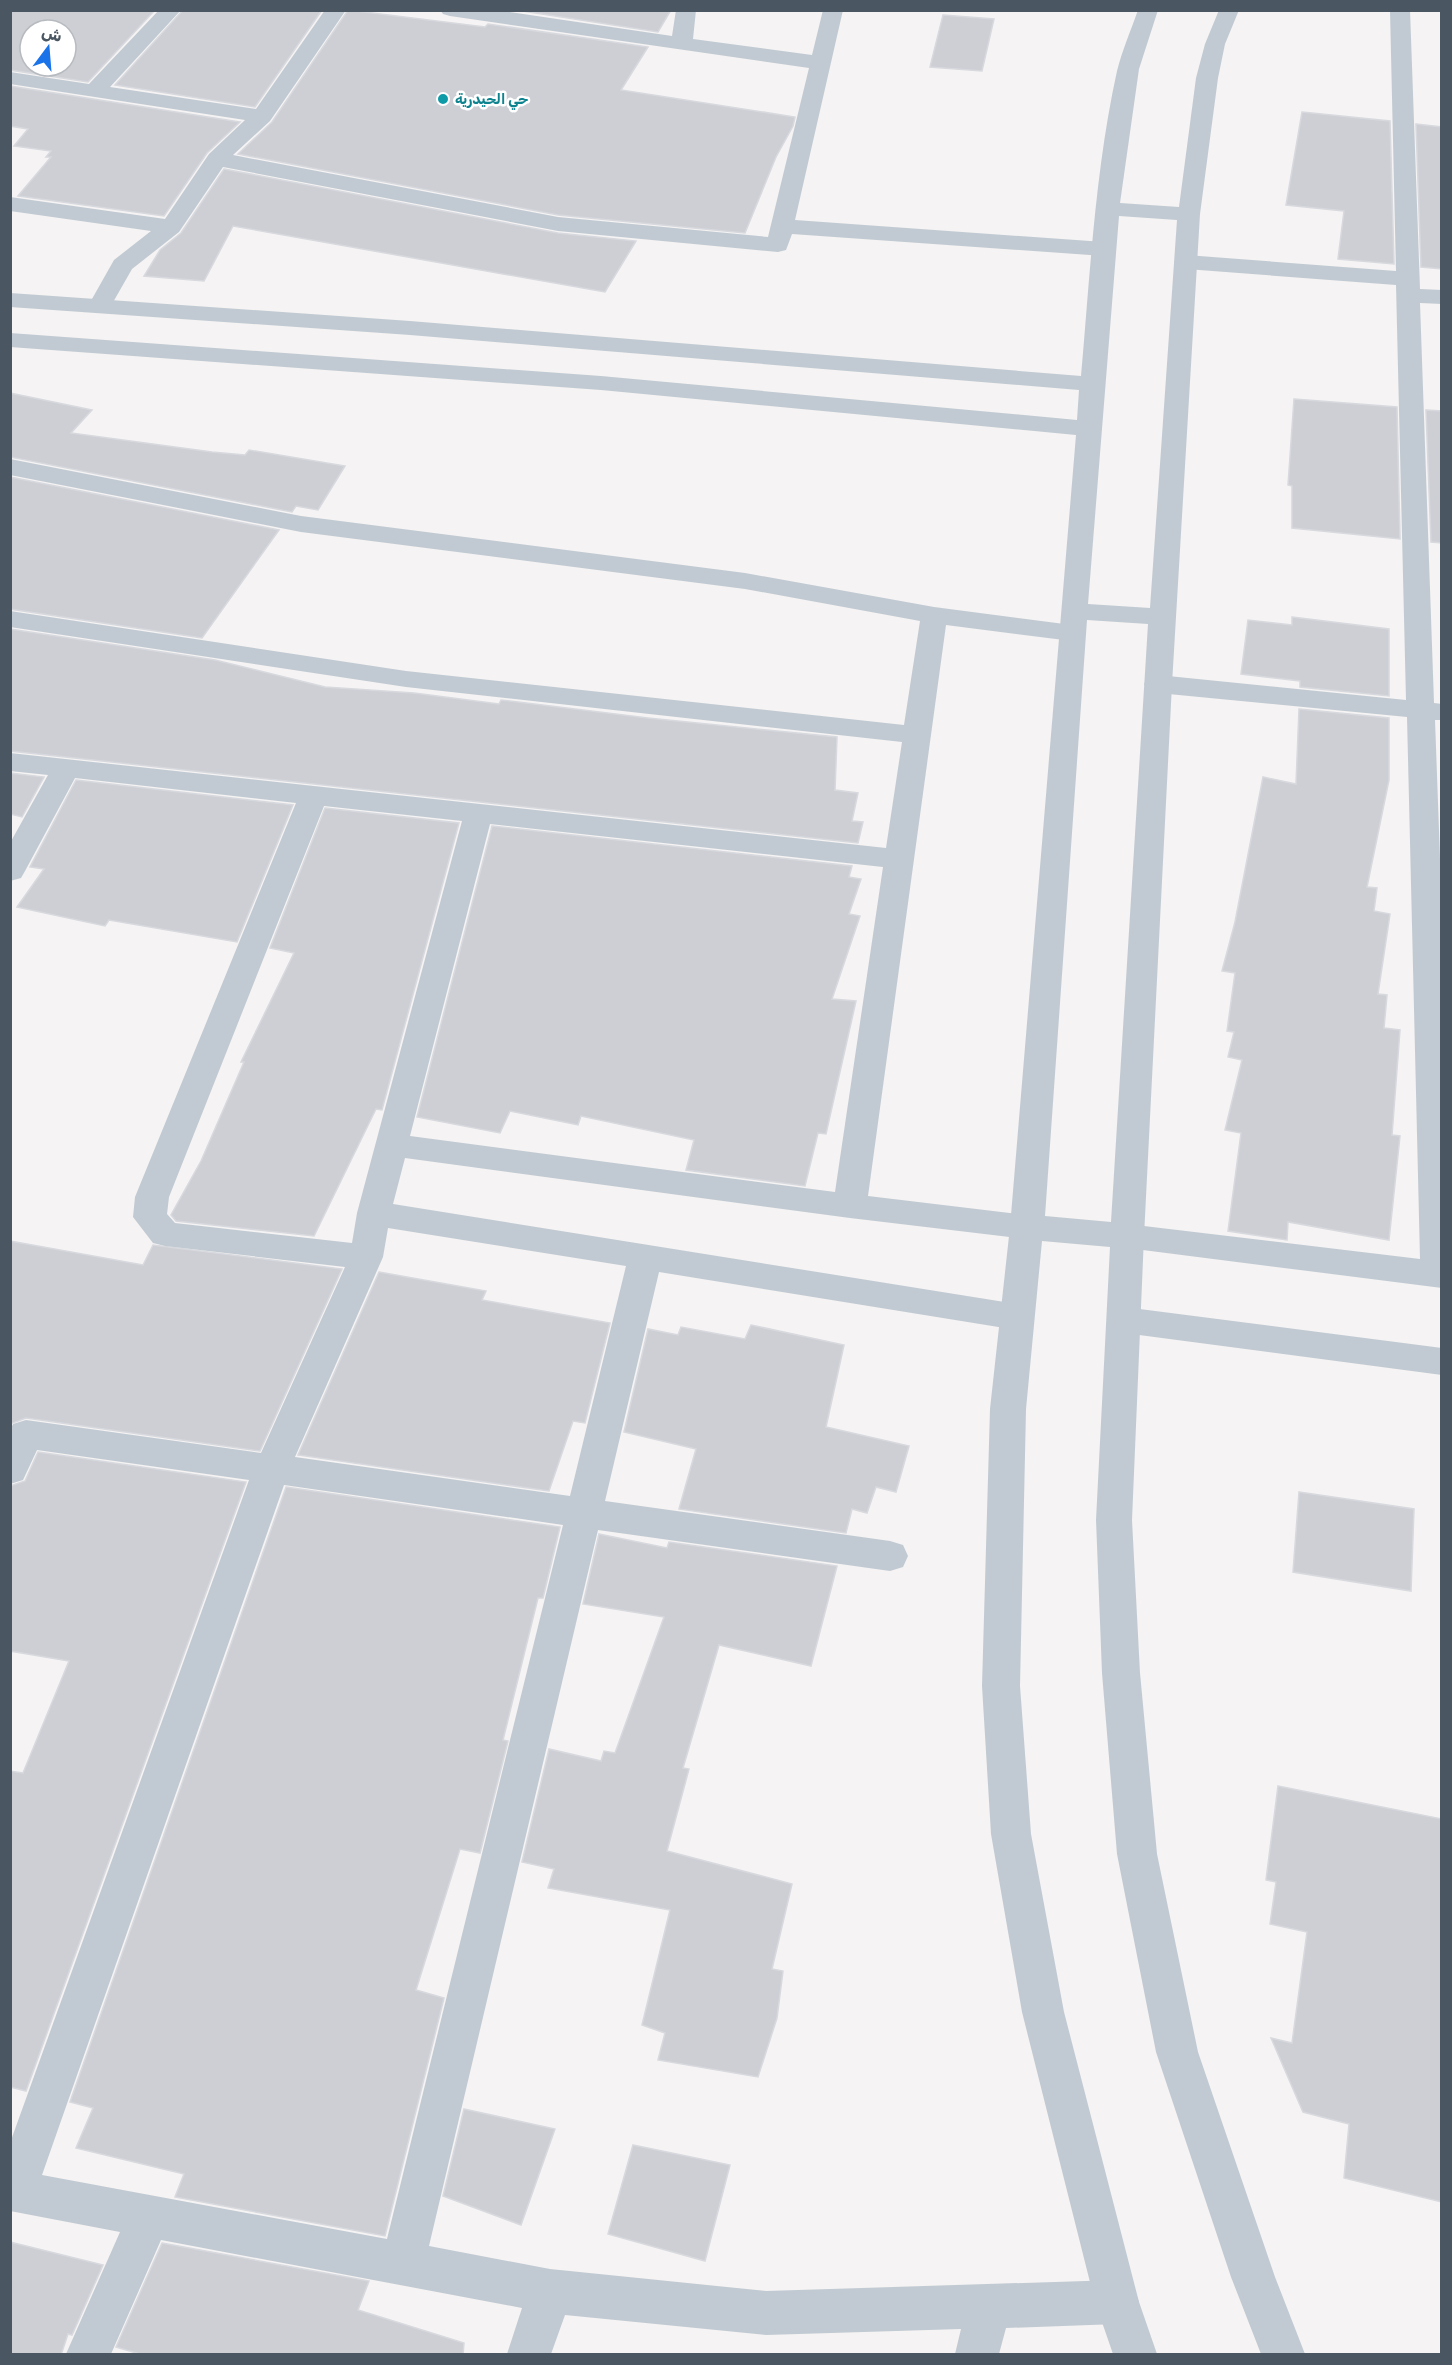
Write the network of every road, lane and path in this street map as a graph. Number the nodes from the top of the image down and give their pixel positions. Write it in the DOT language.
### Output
graph roads {
  1 [pos="171,10"];
  2 [pos="336,10"];
  3 [pos="450,10"];
  4 [pos="686,10"];
  5 [pos="833,10"];
  6 [pos="1148,10"];
  7 [pos="1229,10"];
  8 [pos="1400,10"];
  9 [pos="682,43"];
  10 [pos="820,63"];
  11 [pos="10,78"];
  12 [pos="95,90"];
  13 [pos="262,116"];
  14 [pos="218,159"];
  15 [pos="10,204"];
  16 [pos="1108,209"];
  17 [pos="1189,214"];
  18 [pos="171,226"];
  19 [pos="783,226"];
  20 [pos="1104,249"];
  21 [pos="1186,262"];
  22 [pos="1407,286"];
  23 [pos="1442,297"];
  24 [pos="10,300"];
  25 [pos="100,306"];
  26 [pos="190,312"];
  27 [pos="10,339"];
  28 [pos="172,352"];
  29 [pos="1092,384"];
  30 [pos="1088,429"];
  31 [pos="10,467"];
  32 [pos="934,615"];
  33 [pos="1162,617"];
  34 [pos="10,619"];
  35 [pos="1073,622"];
  36 [pos="1158,684"];
  37 [pos="1430,711"];
  38 [pos="917,735"];
  39 [pos="10,762"];
  40 [pos="66,768"];
  41 [pos="314,794"];
  42 [pos="478,816"];
  43 [pos="899,858"];
  44 [pos="10,871"];
  45 [pos="392,1145"];
  46 [pos="850,1206"];
  47 [pos="374,1213"];
  48 [pos="1027,1227"];
  49 [pos="1126,1236"];
  50 [pos="366,1257"];
  51 [pos="645,1258"];
  52 [pos="1439,1275"];
  53 [pos="1017,1317"];
  54 [pos="1124,1320"];
  55 [pos="1442,1362"];
  56 [pos="10,1470"];
  57 [pos="271,1470"];
  58 [pos="584,1512"];
  59 [pos="890,1556"];
  60 [pos="13,2191"];
  61 [pos="150,2216"];
  62 [pos="403,2264"];
  63 [pos="550,2291"];
  64 [pos="1117,2302"];
  65 [pos="989,2306"];
  66 [pos="88,2355"];
  67 [pos="529,2355"];
  68 [pos="977,2355"];
  69 [pos="1135,2355"];
  70 [pos="1283,2355"];
  1 -- 12 [label="street"];
  2 -- 13 [label="street"];
  3 -- 9 [label="street"];
  4 -- 9 [label="street"];
  5 -- 10 [label="street"];
  6 -- 16 [label="street"];
  7 -- 17 [label="street"];
  8 -- 22 [label="street"];
  9 -- 10 [label="street"];
  10 -- 19 [label="street"];
  11 -- 12 [label="street"];
  12 -- 13 [label="street"];
  13 -- 14 [label="street"];
  14 -- 18 [label="street"];
  14 -- 19 [label="street"];
  15 -- 18 [label="street"];
  16 -- 17 [label="street"];
  16 -- 20 [label="street"];
  17 -- 21 [label="street"];
  18 -- 25 [label="street"];
  19 -- 20 [label="street"];
  20 -- 29 [label="street"];
  21 -- 22 [label="street"];
  21 -- 33 [label="street"];
  22 -- 23 [label="street"];
  22 -- 37 [label="street"];
  24 -- 25 [label="street"];
  25 -- 26 [label="street"];
  26 -- 28 [label="street"];
  26 -- 29 [label="street"];
  27 -- 28 [label="street"];
  28 -- 30 [label="street"];
  29 -- 30 [label="street"];
  30 -- 35 [label="street"];
  31 -- 32 [label="street"];
  32 -- 35 [label="street"];
  32 -- 38 [label="street"];
  33 -- 35 [label="street"];
  33 -- 36 [label="street"];
  34 -- 38 [label="street"];
  35 -- 48 [label="street"];
  36 -- 37 [label="street"];
  36 -- 49 [label="street"];
  37 -- 52 [label="street"];
  38 -- 43 [label="street"];
  39 -- 40 [label="street"];
  40 -- 41 [label="street"];
  40 -- 44 [label="street"];
  41 -- 42 [label="street"];
  41 -- 50 [label="street"];
  42 -- 43 [label="street"];
  42 -- 45 [label="street"];
  43 -- 46 [label="street"];
  45 -- 46 [label="street"];
  45 -- 47 [label="street"];
  46 -- 48 [label="street"];
  47 -- 50 [label="street"];
  47 -- 51 [label="street"];
  48 -- 49 [label="street"];
  48 -- 53 [label="street"];
  49 -- 52 [label="street"];
  49 -- 54 [label="street"];
  50 -- 57 [label="street"];
  51 -- 53 [label="street"];
  51 -- 58 [label="street"];
  53 -- 64 [label="street"];
  54 -- 55 [label="street"];
  54 -- 70 [label="street"];
  56 -- 57 [label="street"];
  57 -- 58 [label="street"];
  57 -- 60 [label="street"];
  58 -- 59 [label="street"];
  58 -- 62 [label="street"];
  60 -- 61 [label="street"];
  61 -- 62 [label="street"];
  61 -- 66 [label="street"];
  62 -- 63 [label="street"];
  63 -- 65 [label="street"];
  63 -- 67 [label="street"];
  64 -- 65 [label="street"];
  64 -- 69 [label="street"];
  65 -- 68 [label="street"];
}
